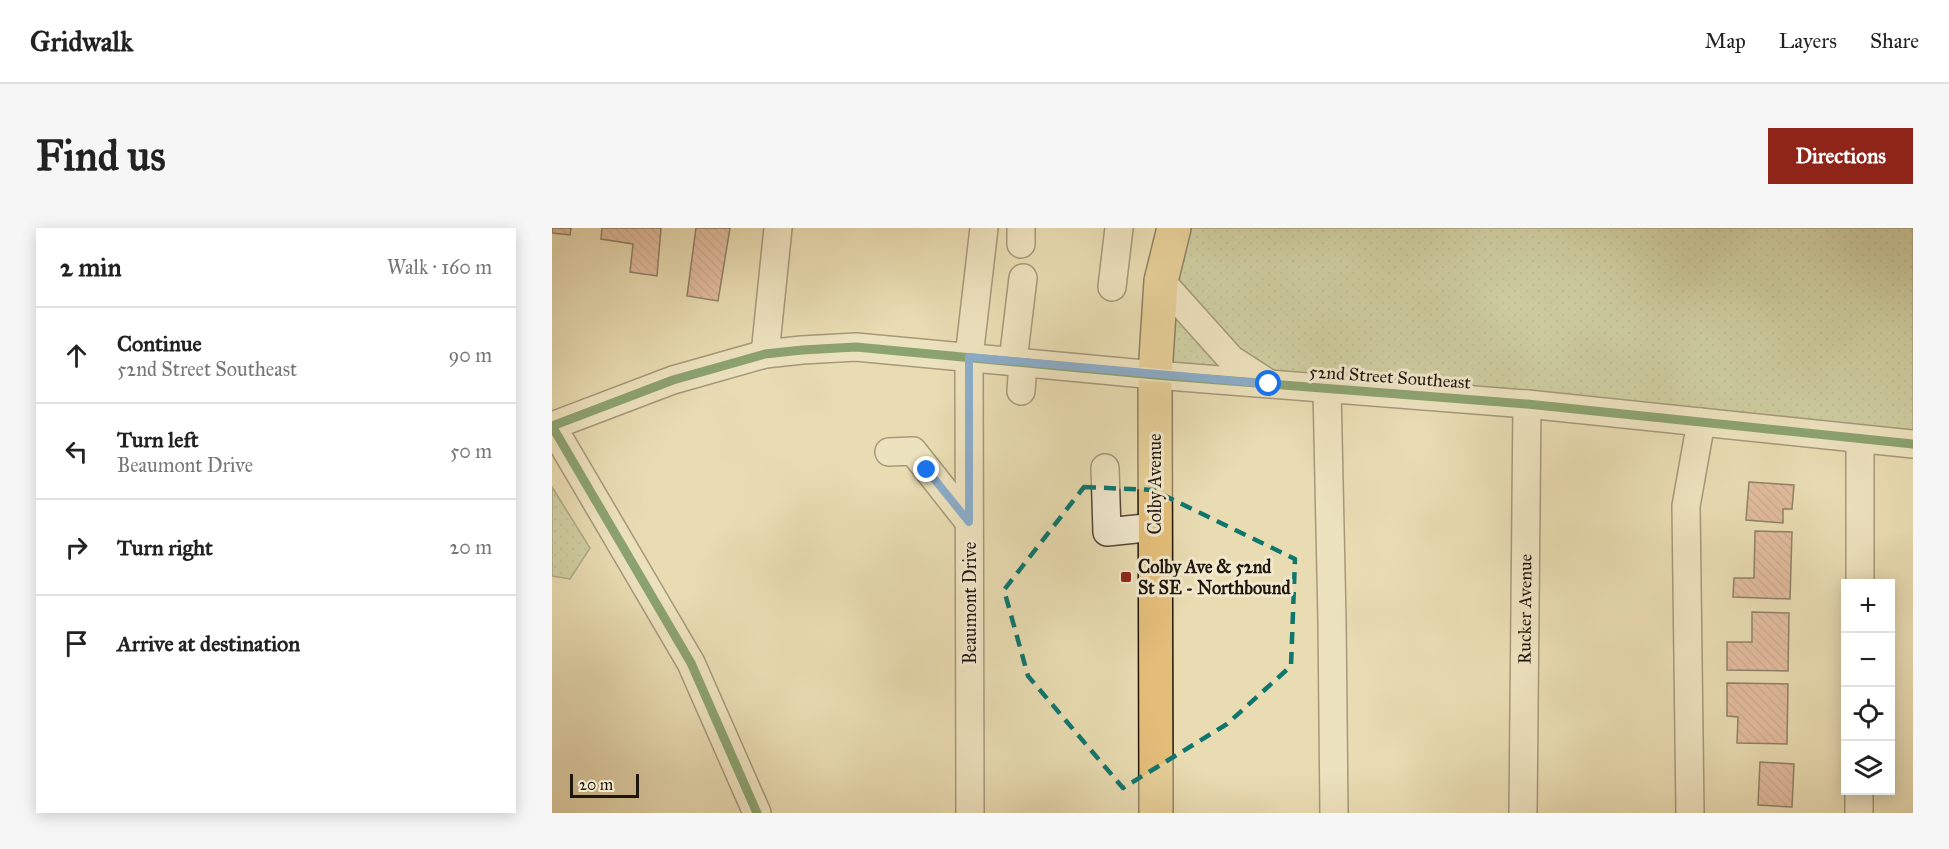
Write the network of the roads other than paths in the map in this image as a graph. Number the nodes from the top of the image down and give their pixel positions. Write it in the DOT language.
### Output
graph roads {
  1 [pos="778,228"];
  2 [pos="984,228"];
  3 [pos="1119,228"];
  4 [pos="1172,228"];
  5 [pos="1023,278"];
  6 [pos="1161,281"];
  7 [pos="1112,287"];
  8 [pos="765,354"];
  9 [pos="969,357"];
  10 [pos="1018,362"];
  11 [pos="1155,375"];
  12 [pos="1269,384"];
  13 [pos="1327,389"];
  14 [pos="1021,391"];
  15 [pos="1527,404"];
  16 [pos="1701,422"];
  17 [pos="552,426"];
  18 [pos="1860,439"];
  19 [pos="1913,444"];
  20 [pos="889,452"];
  21 [pos="1105,468"];
  22 [pos="969,522"];
  23 [pos="1155,527"];
  24 [pos="1860,579"];
  25 [pos="1859,795"];
  26 [pos="757,813"];
  27 [pos="970,813"];
  28 [pos="1156,813"];
  29 [pos="1334,813"];
  30 [pos="1522,813"];
  31 [pos="1689,813"];
  32 [pos="1859,813"];
  1 -- 8 [label="street"];
  2 -- 9 [label="street, Beaumont Drive"];
  3 -- 7 [label="street"];
  4 -- 6 [label="main road, Colby Avenue"];
  5 -- 10 [label="street"];
  6 -- 11 [label="main road, Colby Avenue"];
  6 -- 12 [label="street"];
  8 -- 9 [label="street, 52nd Street Southeast"];
  8 -- 17 [label="street, 52nd Street Southeast"];
  9 -- 10 [label="street, 52nd Street Southeast"];
  9 -- 22 [label="street, Beaumont Drive"];
  10 -- 11 [label="street, 52nd Street Southeast"];
  10 -- 14 [label="street"];
  11 -- 12 [label="street, 52nd Street Southeast"];
  11 -- 23 [label="main road, Colby Avenue"];
  12 -- 13 [label="street, 52nd Street Southeast"];
  13 -- 15 [label="street, 52nd Street Southeast"];
  13 -- 29 [label="street"];
  15 -- 16 [label="street, 52nd Street Southeast"];
  15 -- 30 [label="street, Rucker Avenue"];
  16 -- 18 [label="street, 52nd Street Southeast"];
  16 -- 31 [label="street"];
  17 -- 26 [label="street"];
  18 -- 19 [label="street, 52nd Street Southeast"];
  18 -- 24 [label="street"];
  20 -- 22 [label="street"];
  21 -- 23 [label="street"];
  22 -- 27 [label="street, Beaumont Drive"];
  23 -- 28 [label="main road, Colby Avenue"];
  25 -- 32 [label="street"];
}
